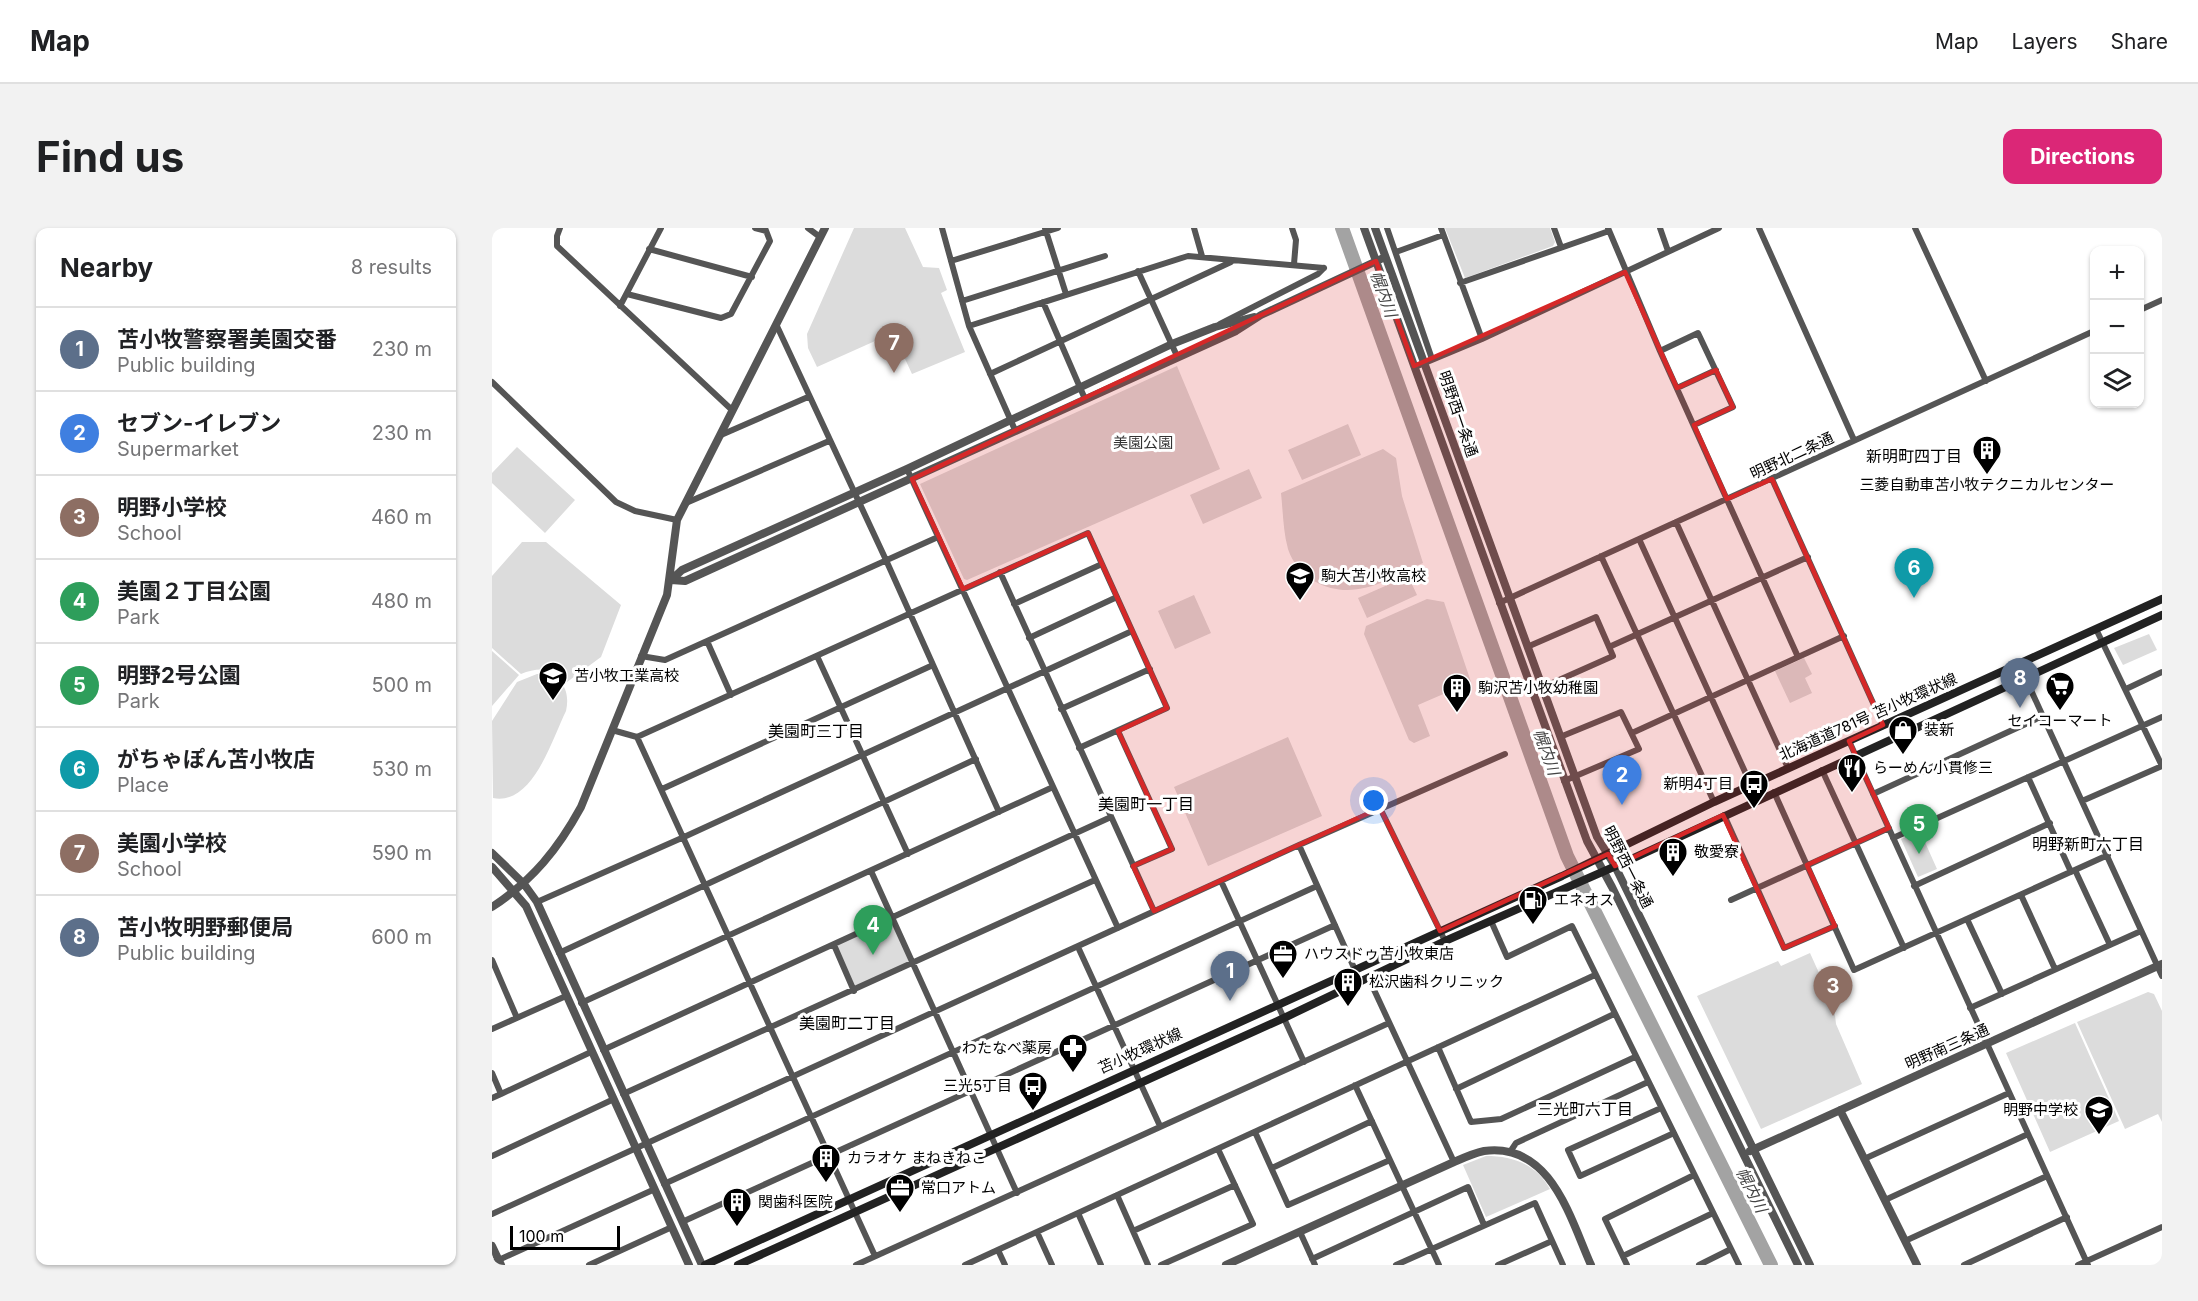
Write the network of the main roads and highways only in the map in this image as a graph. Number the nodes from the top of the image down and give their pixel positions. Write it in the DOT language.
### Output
graph roads {
  1 [pos="2162,599"];
  2 [pos="2162,615"];
  3 [pos="1587,864"];
  4 [pos="1592,877"];
  5 [pos="704,1265"];
  6 [pos="738,1265"];
  1 -- 3 [label="main road, 北海道道781号 苫小牧環状線"];
  2 -- 4 [label="main road, 北海道道781号 苫小牧環状線"];
  3 -- 5 [label="main road, 苫小牧環状線"];
  4 -- 6 [label="main road, 苫小牧環状線"];
}
